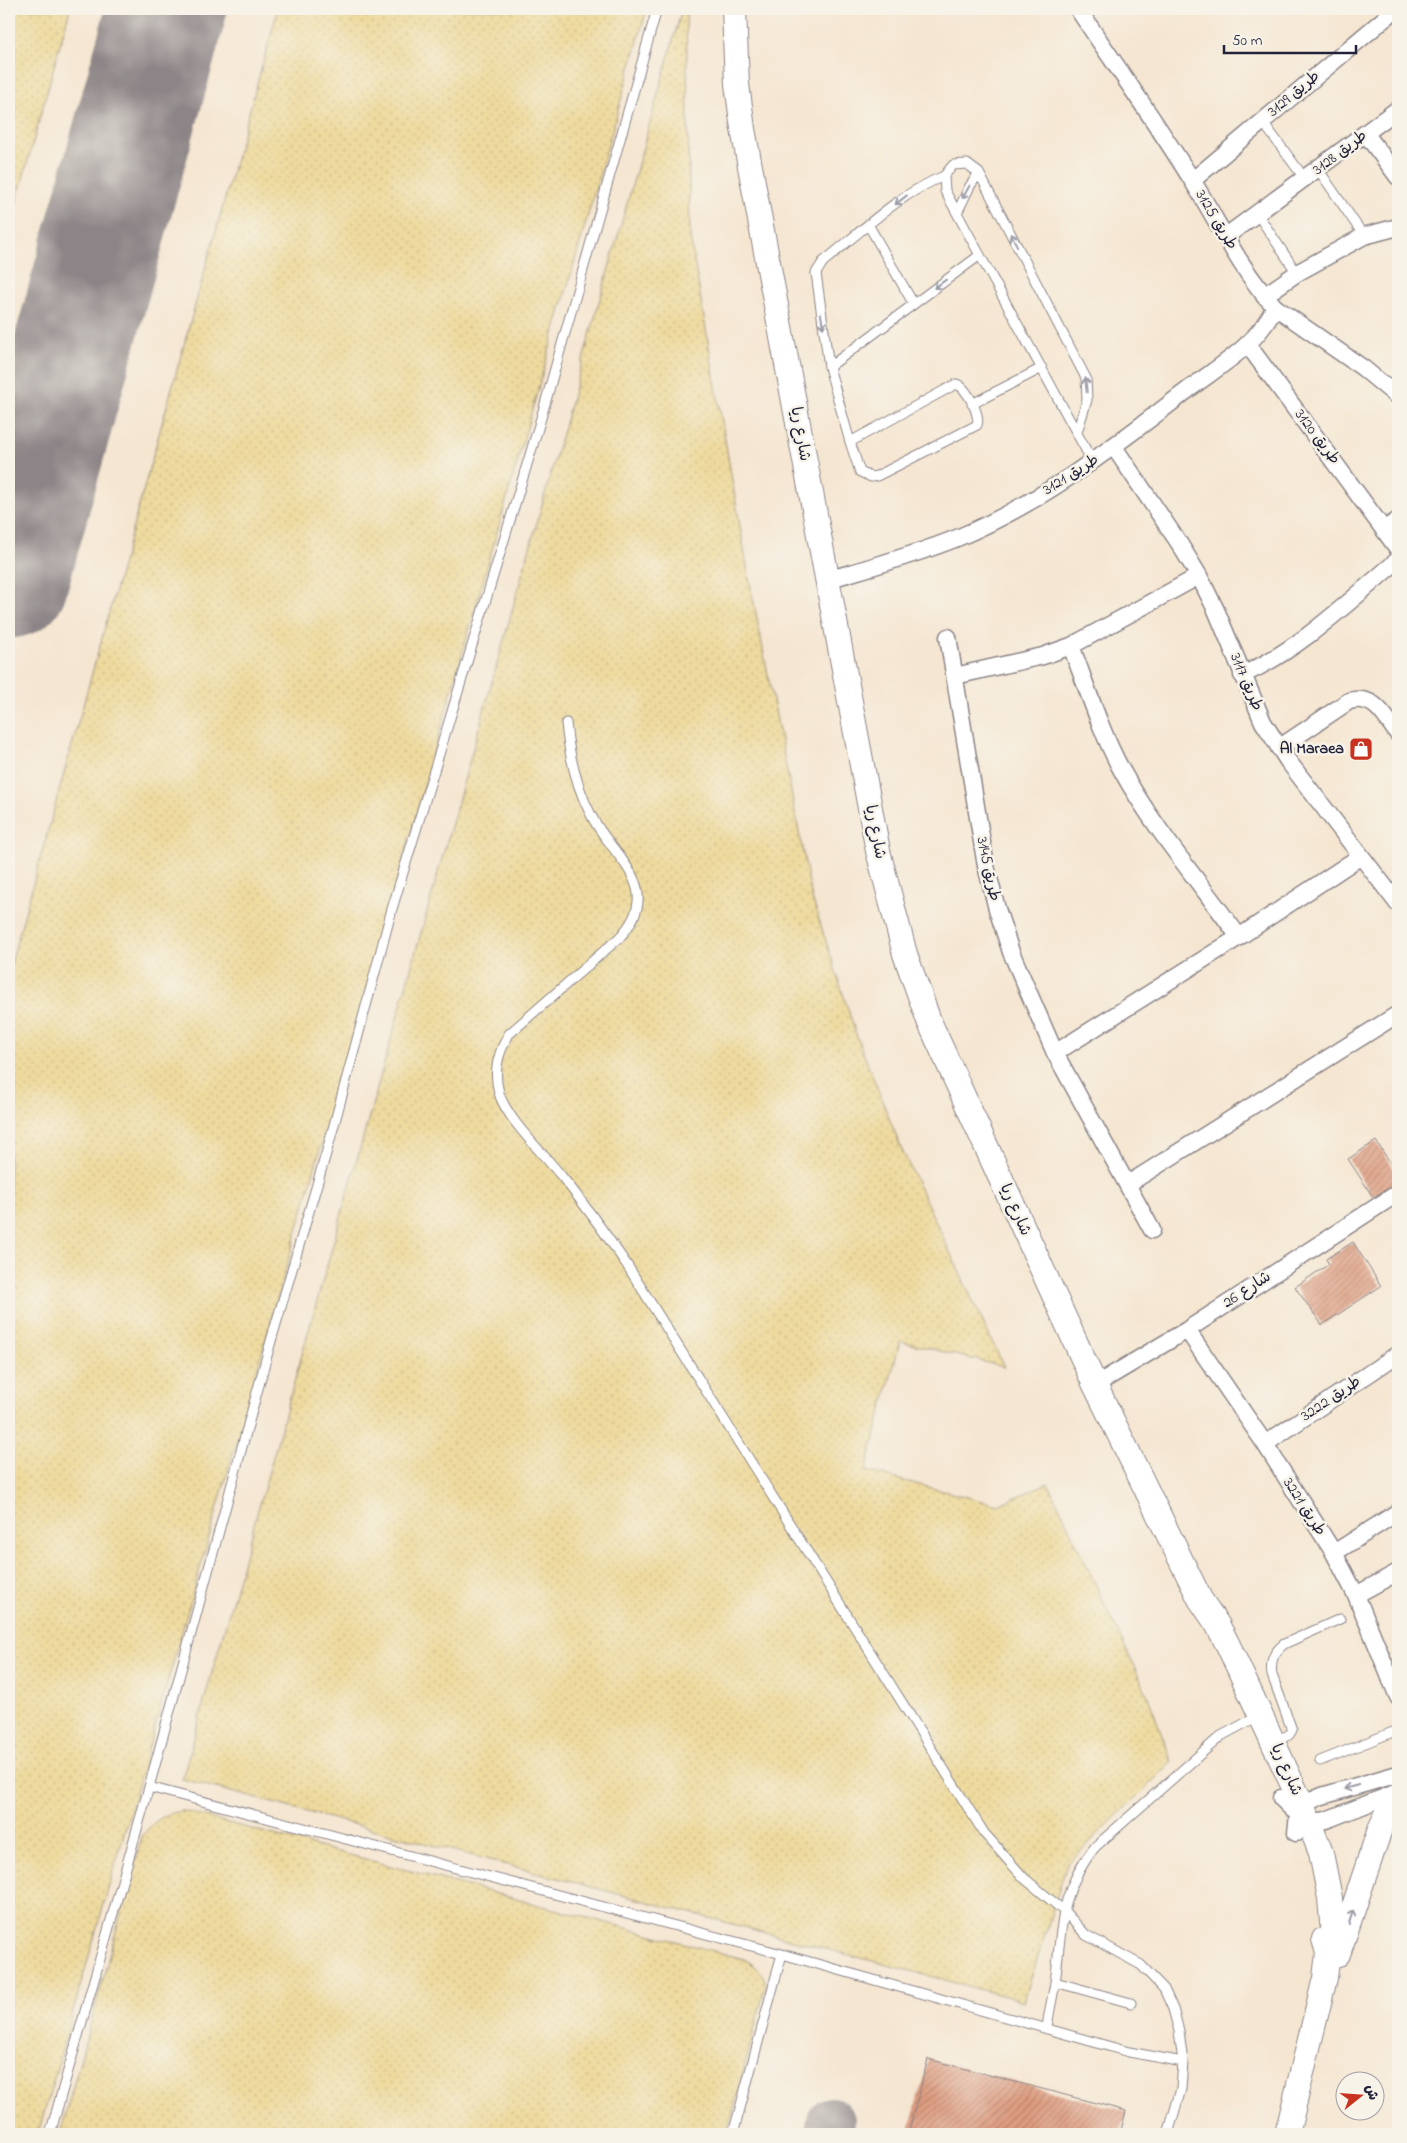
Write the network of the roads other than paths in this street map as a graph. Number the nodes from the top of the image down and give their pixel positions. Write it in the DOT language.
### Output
graph roads {
  1 [pos="657,9"];
  2 [pos="734,9"];
  3 [pos="1078,9"];
  4 [pos="1396,9"];
  5 [pos="1398,109"];
  6 [pos="1262,121"];
  7 [pos="1366,134"];
  8 [pos="979,173"];
  9 [pos="1312,174"];
  10 [pos="944,176"];
  11 [pos="1398,177"];
  12 [pos="1192,180"];
  13 [pos="957,213"];
  14 [pos="1258,215"];
  15 [pos="869,226"];
  16 [pos="1398,228"];
  17 [pos="1364,236"];
  18 [pos="1225,238"];
  19 [pos="980,255"];
  20 [pos="1297,273"];
  21 [pos="1270,301"];
  22 [pos="913,304"];
  23 [pos="1248,345"];
  24 [pos="829,367"];
  25 [pos="1042,368"];
  26 [pos="1397,393"];
  27 [pos="972,404"];
  28 [pos="1076,432"];
  29 [pos="850,442"];
  30 [pos="1114,447"];
  31 [pos="1092,461"];
  32 [pos="1392,525"];
  33 [pos="1398,549"];
  34 [pos="1398,560"];
  35 [pos="1199,576"];
  36 [pos="827,580"];
  37 [pos="948,637"];
  38 [pos="1071,646"];
  39 [pos="956,676"];
  40 [pos="1242,676"];
  41 [pos="566,723"];
  42 [pos="1398,734"];
  43 [pos="1279,748"];
  44 [pos="1361,856"];
  45 [pos="1395,896"];
  46 [pos="1239,937"];
  47 [pos="1398,1014"];
  48 [pos="1056,1053"];
  49 [pos="1128,1184"];
  50 [pos="1398,1193"];
  51 [pos="1152,1230"];
  52 [pos="1187,1330"];
  53 [pos="1398,1354"];
  54 [pos="1094,1385"];
  55 [pos="1264,1444"];
  56 [pos="1398,1512"];
  57 [pos="1334,1553"];
  58 [pos="1398,1572"];
  59 [pos="1356,1595"];
  60 [pos="1200,1599"];
  61 [pos="1340,1619"];
  62 [pos="1398,1694"];
  63 [pos="1248,1721"];
  64 [pos="1398,1730"];
  65 [pos="1273,1742"];
  66 [pos="1320,1761"];
  67 [pos="1398,1774"];
  68 [pos="149,1787"];
  69 [pos="1398,1792"];
  70 [pos="1398,1798"];
  71 [pos="1302,1819"];
  72 [pos="1064,1911"];
  73 [pos="782,1954"];
  74 [pos="1325,1978"];
  75 [pos="1055,1982"];
  76 [pos="1131,2003"];
  77 [pos="1047,2028"];
  78 [pos="1183,2062"];
  79 [pos="50,2134"];
  80 [pos="733,2134"];
  81 [pos="1168,2134"];
  82 [pos="1287,2134"];
  1 -- 68 [label="lane"];
  2 -- 36 [label="main road, شارع ريا"];
  3 -- 12 [label="street, طريق 3125"];
  4 -- 6 [label="street, طريق 3129"];
  5 -- 7 [label="street, طريق 3128"];
  6 -- 9 [label="lane, طريق 3128"];
  6 -- 12 [label="street, طريق 3129"];
  7 -- 9 [label="street, طريق 3128"];
  7 -- 11 [label="street"];
  8 -- 10 [label="lane"];
  8 -- 13 [label="lane, one-way"];
  28 -- 8 [label="lane, one-way"];
  9 -- 14 [label="street, طريق 3128"];
  9 -- 17 [label="lane"];
  10 -- 13 [label="lane"];
  10 -- 15 [label="lane, one-way"];
  12 -- 18 [label="street, طريق 3125"];
  13 -- 19 [label="lane"];
  14 -- 18 [label="street, طريق 3128"];
  14 -- 20 [label="lane"];
  15 -- 22 [label="lane"];
  15 -- 24 [label="lane, one-way"];
  16 -- 17 [label="street"];
  17 -- 20 [label="street"];
  18 -- 21 [label="street, طريق 3125"];
  19 -- 22 [label="lane, one-way"];
  19 -- 25 [label="lane"];
  20 -- 21 [label="street"];
  21 -- 23 [label="street, طريق 3121"];
  21 -- 26 [label="street, طريق 3125"];
  22 -- 24 [label="lane"];
  23 -- 30 [label="street, طريق 3121"];
  23 -- 32 [label="street, طريق 3120"];
  24 -- 29 [label="lane"];
  25 -- 27 [label="lane"];
  25 -- 28 [label="lane"];
  27 -- 29 [label="lane"];
  27 -- 29 [label="lane"];
  28 -- 31 [label="lane"];
  30 -- 31 [label="street, طريق 3121"];
  30 -- 35 [label="street, طريق 3117"];
  31 -- 36 [label="street, طريق 3121"];
  32 -- 33 [label="street, طريق 3120"];
  34 -- 40 [label="street"];
  35 -- 38 [label="street"];
  35 -- 40 [label="street, طريق 3117"];
  36 -- 54 [label="main road, شارع ريا"];
  37 -- 39 [label="street, طريق 3145"];
  38 -- 39 [label="street"];
  38 -- 46 [label="street"];
  39 -- 48 [label="street, طريق 3145"];
  40 -- 43 [label="street, طريق 3117"];
  41 -- 72 [label="lane"];
  42 -- 43 [label="street"];
  43 -- 44 [label="street, طريق 3117"];
  44 -- 45 [label="street, طريق 3117"];
  44 -- 46 [label="street"];
  46 -- 48 [label="street"];
  47 -- 49 [label="street"];
  48 -- 49 [label="street, طريق 3145"];
  49 -- 51 [label="street, طريق 3145"];
  50 -- 52 [label="street, شارع 26"];
  52 -- 54 [label="street, شارع 26"];
  52 -- 55 [label="street, طريق 3221"];
  53 -- 55 [label="street, طريق 3222"];
  54 -- 60 [label="main road, شارع ريا"];
  55 -- 57 [label="street, طريق 3221"];
  56 -- 57 [label="street"];
  57 -- 59 [label="street, طريق 3221"];
  58 -- 59 [label="street"];
  59 -- 62 [label="street, طريق 3221"];
  60 -- 63 [label="main road, شارع ريا"];
  60 -- 65 [label="main road, شارع ريا"];
  61 -- 65 [label="lane"];
  63 -- 71 [label="main road, شارع ريا"];
  63 -- 72 [label="lane"];
  64 -- 66 [label="lane"];
  65 -- 71 [label="main road, شارع ريا"];
  67 -- 71 [label="street, one-way"];
  68 -- 73 [label="lane"];
  68 -- 79 [label="lane"];
  69 -- 71 [label="street"];
  74 -- 70 [label="main road, one-way"];
  71 -- 74 [label="main road, شارع ريا"];
  72 -- 75 [label="lane"];
  72 -- 78 [label="lane"];
  73 -- 77 [label="lane"];
  73 -- 80 [label="lane"];
  74 -- 82 [label="main road, شارع ريا"];
  75 -- 76 [label="lane"];
  75 -- 77 [label="lane"];
  77 -- 78 [label="lane"];
  78 -- 81 [label="lane"];
}
